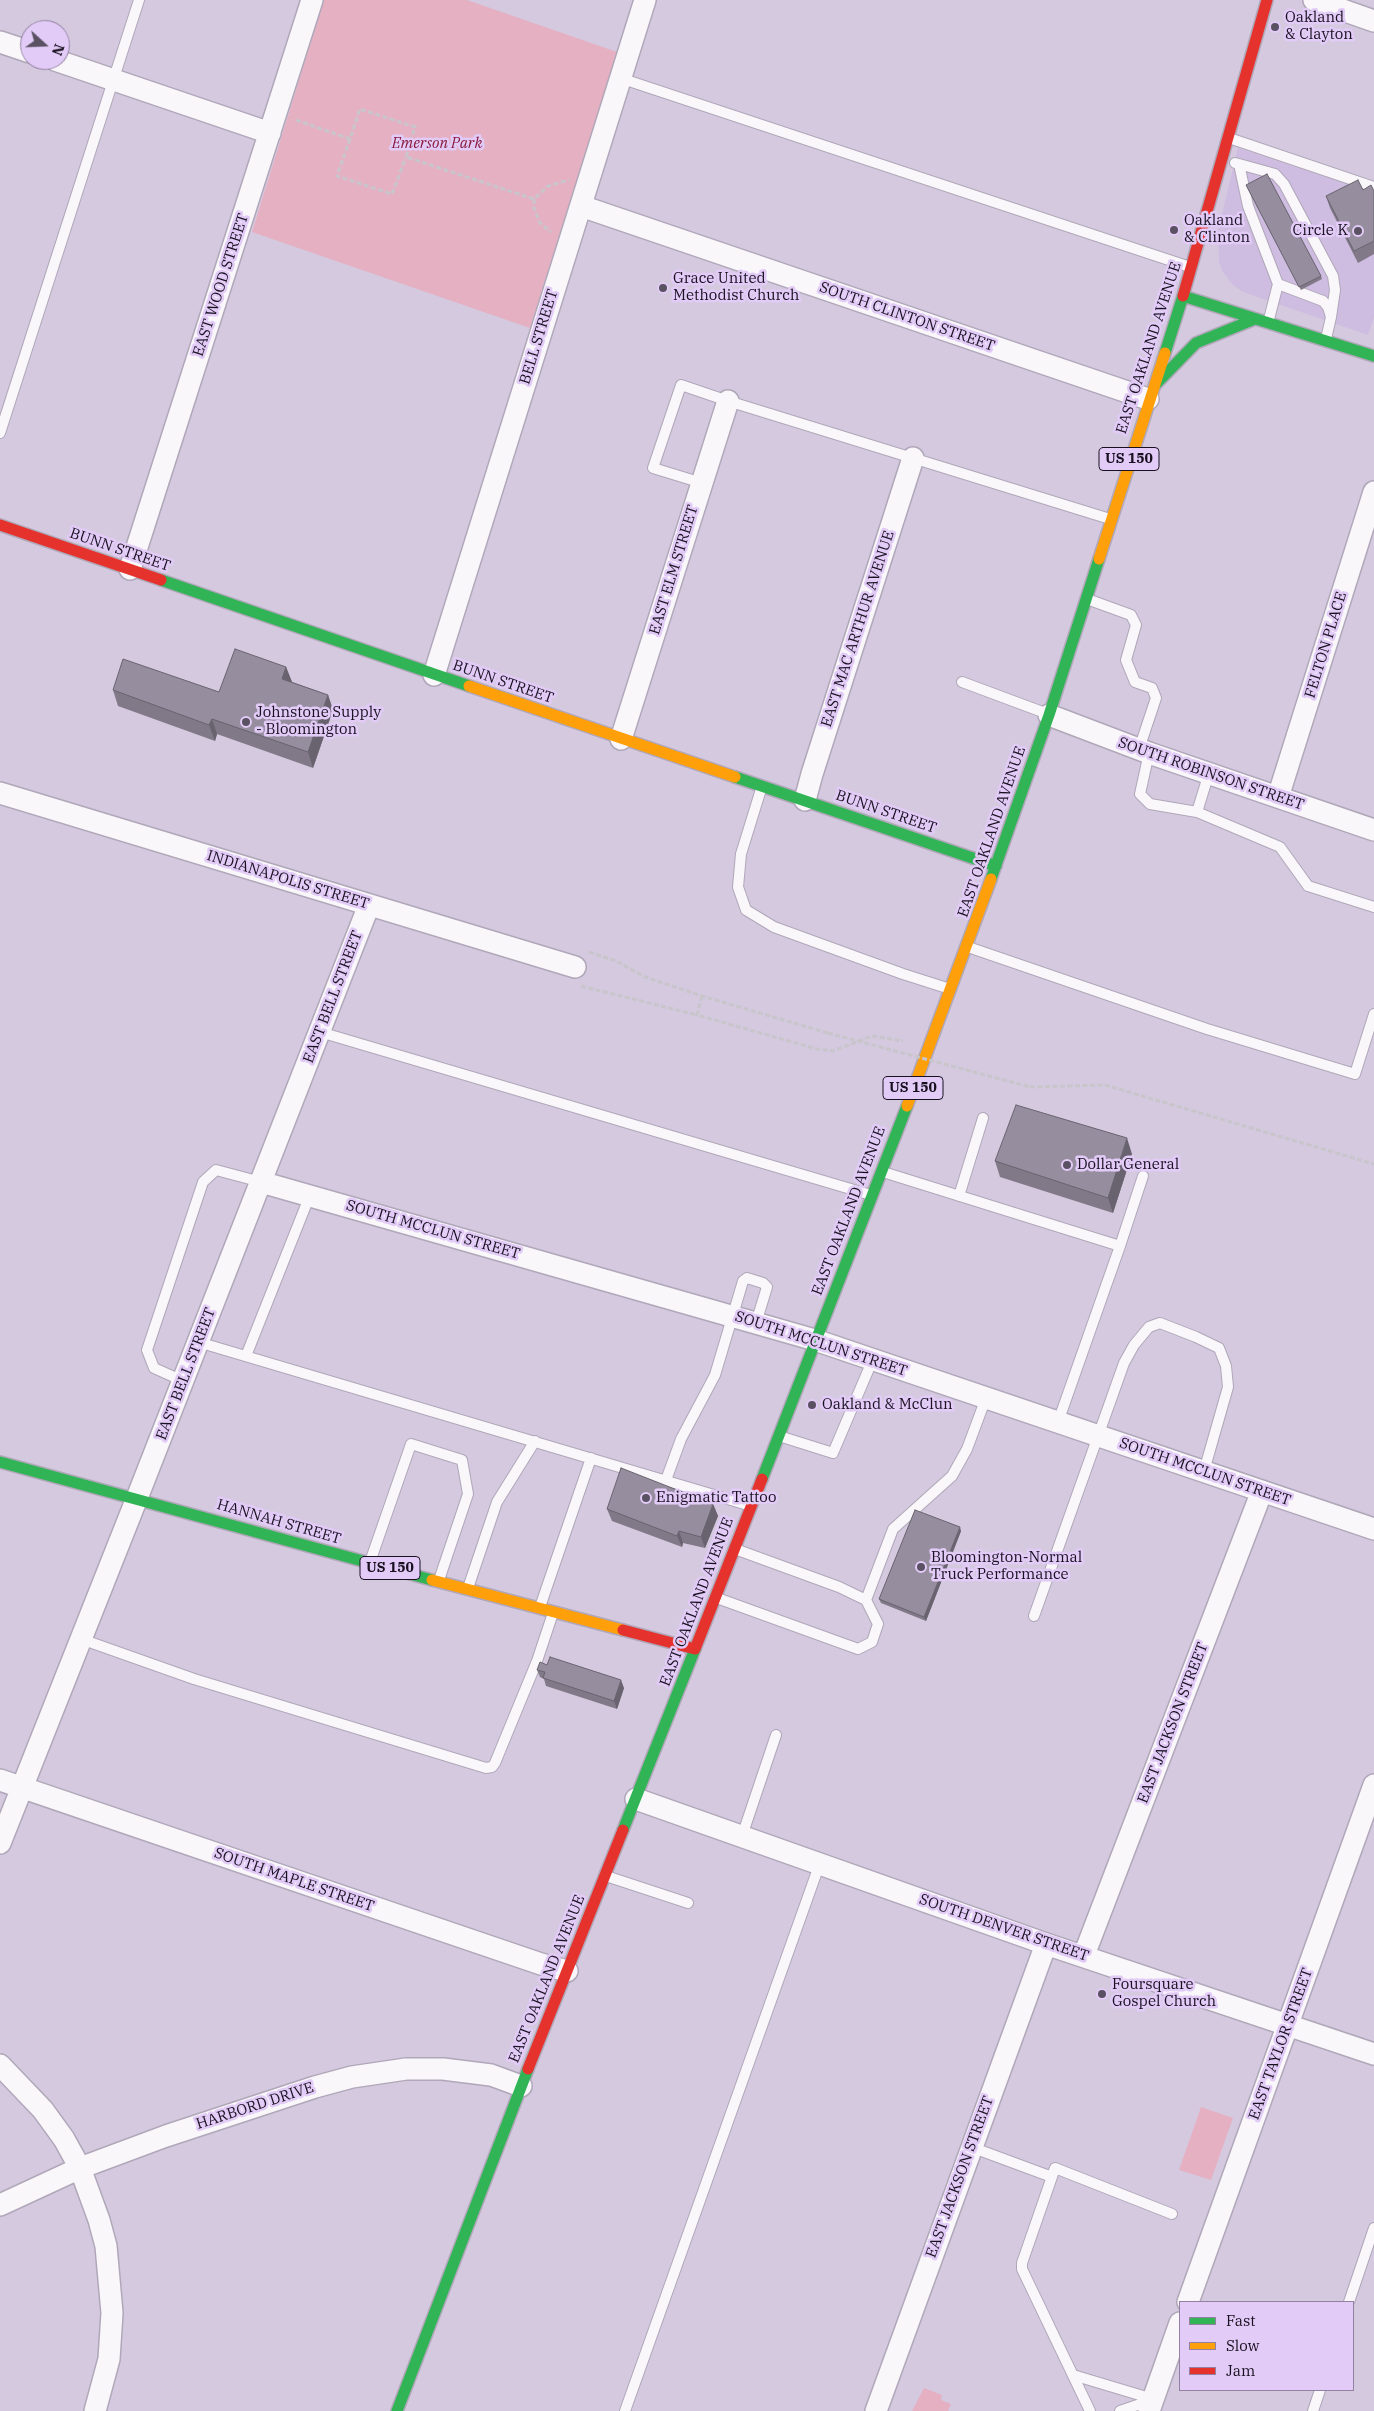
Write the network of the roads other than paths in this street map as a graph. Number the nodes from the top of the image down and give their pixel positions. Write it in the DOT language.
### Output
graph roads {
  1 [pos="139,0"];
  2 [pos="312,0"];
  3 [pos="645,0"];
  4 [pos="1268,0"];
  5 [pos="1314,0"];
  6 [pos="1374,21"];
  7 [pos="0,42"];
  8 [pos="20,49"];
  9 [pos="70,65"];
  10 [pos="620,78"];
  11 [pos="113,79"];
  12 [pos="270,133"];
  13 [pos="1228,138"];
  14 [pos="1222,160"];
  15 [pos="1239,164"];
  16 [pos="1374,187"];
  17 [pos="582,206"];
  18 [pos="1191,267"];
  19 [pos="1278,284"];
  20 [pos="1183,296"];
  21 [pos="1331,317"];
  22 [pos="1255,319"];
  23 [pos="1268,323"];
  24 [pos="1326,341"];
  25 [pos="1374,356"];
  26 [pos="1150,394"];
  27 [pos="728,401"];
  28 [pos="0,433"];
  29 [pos="913,458"];
  30 [pos="702,483"];
  31 [pos="1374,492"];
  32 [pos="1110,519"];
  33 [pos="0,525"];
  34 [pos="130,569"];
  35 [pos="1085,598"];
  36 [pos="434,675"];
  37 [pos="962,682"];
  38 [pos="1048,715"];
  39 [pos="621,739"];
  40 [pos="1144,751"];
  41 [pos="1208,773"];
  42 [pos="762,786"];
  43 [pos="0,793"];
  44 [pos="1278,798"];
  45 [pos="806,800"];
  46 [pos="1197,812"];
  47 [pos="1374,830"];
  48 [pos="996,866"];
  49 [pos="369,905"];
  50 [pos="1374,907"];
  51 [pos="967,946"];
  52 [pos="575,968"];
  53 [pos="951,989"];
  54 [pos="1374,1014"];
  55 [pos="320,1032"];
  56 [pos="983,1118"];
  57 [pos="882,1172"];
  58 [pos="1143,1176"];
  59 [pos="261,1182"];
  60 [pos="310,1195"];
  61 [pos="871,1195"];
  62 [pos="959,1196"];
  63 [pos="1120,1246"];
  64 [pos="733,1316"];
  65 [pos="756,1323"];
  66 [pos="815,1340"];
  67 [pos="198,1342"];
  68 [pos="246,1356"];
  69 [pos="873,1359"];
  70 [pos="183,1381"];
  71 [pos="986,1398"];
  72 [pos="1058,1422"];
  73 [pos="778,1435"];
  74 [pos="1099,1436"];
  75 [pos="535,1441"];
  76 [pos="591,1458"];
  77 [pos="0,1462"];
  78 [pos="1204,1471"];
  79 [pos="666,1480"];
  80 [pos="1262,1491"];
  81 [pos="138,1498"];
  82 [pos="751,1506"];
  83 [pos="1374,1529"];
  84 [pos="735,1549"];
  85 [pos="369,1563"];
  86 [pos="439,1581"];
  87 [pos="468,1589"];
  88 [pos="716,1598"];
  89 [pos="866,1600"];
  90 [pos="540,1608"];
  91 [pos="554,1612"];
  92 [pos="1034,1616"];
  93 [pos="81,1639"];
  94 [pos="695,1649"];
  95 [pos="776,1736"];
  96 [pos="0,1780"];
  97 [pos="1374,1785"];
  98 [pos="22,1787"];
  99 [pos="636,1799"];
  100 [pos="742,1836"];
  101 [pos="0,1843"];
  102 [pos="820,1863"];
  103 [pos="605,1876"];
  104 [pos="688,1903"];
  105 [pos="1046,1944"];
  106 [pos="1084,1955"];
  107 [pos="567,1971"];
  108 [pos="1289,2025"];
  109 [pos="1374,2054"];
  110 [pos="0,2065"];
  111 [pos="521,2086"];
  112 [pos="971,2147"];
  113 [pos="80,2168"];
  114 [pos="1052,2177"];
  115 [pos="0,2205"];
  116 [pos="1172,2214"];
  117 [pos="1374,2228"];
  118 [pos="1188,2301"];
  119 [pos="1349,2301"];
  120 [pos="1179,2326"];
  121 [pos="1073,2374"];
  122 [pos="1320,2391"];
  123 [pos="1151,2405"];
  124 [pos="95,2411"];
  125 [pos="397,2411"];
  126 [pos="625,2411"];
  127 [pos="876,2411"];
  128 [pos="1090,2411"];
  129 [pos="1120,2411"];
  130 [pos="1313,2411"];
  1 -- 11 [label="lane"];
  2 -- 12 [label="street, EAST WOOD STREET"];
  3 -- 10 [label="street, BELL STREET"];
  4 -- 13 [label="main road, EAST OAKLAND AVENUE"];
  5 -- 6 [label="street"];
  7 -- 8 [label="street"];
  9 -- 11 [label="street"];
  10 -- 17 [label="street, BELL STREET"];
  10 -- 18 [label="lane"];
  11 -- 12 [label="street"];
  11 -- 28 [label="lane"];
  12 -- 34 [label="street, EAST WOOD STREET"];
  13 -- 14 [label="main road, EAST OAKLAND AVENUE"];
  13 -- 16 [label="lane"];
  14 -- 15 [label="lane"];
  14 -- 18 [label="main road, EAST OAKLAND AVENUE"];
  15 -- 19 [label="lane"];
  15 -- 21 [label="lane"];
  17 -- 26 [label="street, SOUTH CLINTON STREET"];
  17 -- 36 [label="street, BELL STREET"];
  18 -- 20 [label="main road, EAST OAKLAND AVENUE"];
  19 -- 21 [label="lane"];
  19 -- 23 [label="lane"];
  20 -- 22 [label="main road"];
  20 -- 26 [label="main road, EAST OAKLAND AVENUE / US 150"];
  21 -- 24 [label="lane"];
  22 -- 23 [label="main road"];
  22 -- 26 [label="main road"];
  23 -- 24 [label="main road"];
  24 -- 25 [label="main road"];
  26 -- 32 [label="main road, EAST OAKLAND AVENUE / US 150"];
  27 -- 29 [label="lane"];
  27 -- 30 [label="street, EAST ELM STREET"];
  27 -- 30 [label="lane"];
  29 -- 32 [label="lane"];
  29 -- 45 [label="street, EAST MAC ARTHUR AVENUE"];
  30 -- 39 [label="street, EAST ELM STREET"];
  31 -- 44 [label="street, FELTON PLACE"];
  32 -- 35 [label="main road, EAST OAKLAND AVENUE / US 150"];
  33 -- 34 [label="main road, BUNN STREET"];
  34 -- 36 [label="main road, BUNN STREET"];
  35 -- 38 [label="main road, EAST OAKLAND AVENUE / US 150"];
  35 -- 40 [label="lane"];
  36 -- 39 [label="main road, BUNN STREET"];
  37 -- 38 [label="lane"];
  38 -- 40 [label="street, SOUTH ROBINSON STREET"];
  38 -- 48 [label="main road, EAST OAKLAND AVENUE / US 150"];
  39 -- 42 [label="main road, BUNN STREET"];
  40 -- 41 [label="street, SOUTH ROBINSON STREET"];
  40 -- 46 [label="lane"];
  41 -- 44 [label="street, SOUTH ROBINSON STREET"];
  41 -- 46 [label="lane"];
  42 -- 45 [label="main road, BUNN STREET"];
  42 -- 53 [label="lane"];
  43 -- 49 [label="street, INDIANAPOLIS STREET"];
  44 -- 47 [label="street, SOUTH ROBINSON STREET"];
  45 -- 48 [label="main road, BUNN STREET"];
  46 -- 50 [label="lane"];
  48 -- 51 [label="main road, EAST OAKLAND AVENUE / US 150"];
  49 -- 52 [label="street, INDIANAPOLIS STREET"];
  49 -- 55 [label="street, EAST BELL STREET"];
  51 -- 53 [label="main road, EAST OAKLAND AVENUE / US 150"];
  51 -- 54 [label="lane"];
  53 -- 57 [label="main road, EAST OAKLAND AVENUE / US 150"];
  55 -- 59 [label="street, EAST BELL STREET"];
  55 -- 61 [label="lane"];
  56 -- 62 [label="lane"];
  57 -- 61 [label="main road, EAST OAKLAND AVENUE / US 150"];
  57 -- 62 [label="lane"];
  58 -- 63 [label="lane"];
  59 -- 60 [label="street, SOUTH MCCLUN STREET"];
  59 -- 67 [label="street, EAST BELL STREET"];
  59 -- 70 [label="lane"];
  60 -- 64 [label="street, SOUTH MCCLUN STREET"];
  60 -- 68 [label="lane"];
  61 -- 66 [label="main road, EAST OAKLAND AVENUE / US 150"];
  62 -- 63 [label="lane"];
  63 -- 72 [label="lane"];
  64 -- 65 [label="street, SOUTH MCCLUN STREET"];
  64 -- 65 [label="lane"];
  64 -- 79 [label="lane"];
  65 -- 66 [label="street, SOUTH MCCLUN STREET"];
  66 -- 69 [label="street, SOUTH MCCLUN STREET"];
  66 -- 73 [label="main road, EAST OAKLAND AVENUE / US 150"];
  67 -- 68 [label="lane"];
  67 -- 70 [label="street, EAST BELL STREET"];
  68 -- 75 [label="lane"];
  69 -- 71 [label="street, SOUTH MCCLUN STREET"];
  69 -- 73 [label="lane"];
  70 -- 81 [label="street, EAST BELL STREET"];
  71 -- 72 [label="street, SOUTH MCCLUN STREET"];
  71 -- 89 [label="lane"];
  72 -- 74 [label="street, SOUTH MCCLUN STREET"];
  73 -- 82 [label="main road, EAST OAKLAND AVENUE / US 150"];
  74 -- 78 [label="street, SOUTH MCCLUN STREET"];
  74 -- 78 [label="lane"];
  74 -- 92 [label="lane"];
  75 -- 76 [label="lane"];
  75 -- 87 [label="lane"];
  76 -- 79 [label="lane"];
  76 -- 90 [label="lane"];
  77 -- 81 [label="main road, HANNAH STREET / US 150"];
  78 -- 80 [label="street, SOUTH MCCLUN STREET"];
  79 -- 82 [label="lane"];
  80 -- 83 [label="street, SOUTH MCCLUN STREET"];
  80 -- 106 [label="street, EAST JACKSON STREET"];
  81 -- 85 [label="main road, HANNAH STREET / US 150"];
  81 -- 93 [label="street, EAST BELL STREET"];
  82 -- 84 [label="main road, EAST OAKLAND AVENUE / US 150"];
  84 -- 88 [label="main road, EAST OAKLAND AVENUE / US 150"];
  84 -- 89 [label="lane"];
  85 -- 86 [label="main road, HANNAH STREET / US 150"];
  85 -- 86 [label="lane"];
  86 -- 87 [label="main road, HANNAH STREET / US 150"];
  87 -- 90 [label="main road, HANNAH STREET / US 150"];
  88 -- 89 [label="lane"];
  88 -- 94 [label="main road, EAST OAKLAND AVENUE / US 150"];
  90 -- 91 [label="main road, HANNAH STREET / US 150"];
  91 -- 93 [label="lane"];
  91 -- 94 [label="main road, HANNAH STREET / US 150"];
  93 -- 98 [label="street, EAST BELL STREET"];
  94 -- 99 [label="main road, EAST OAKLAND AVENUE"];
  95 -- 100 [label="lane"];
  96 -- 98 [label="street, SOUTH MAPLE STREET"];
  97 -- 108 [label="street, EAST TAYLOR STREET"];
  98 -- 101 [label="street, EAST BELL STREET"];
  98 -- 107 [label="street, SOUTH MAPLE STREET"];
  99 -- 100 [label="street, SOUTH DENVER STREET"];
  99 -- 103 [label="main road, EAST OAKLAND AVENUE"];
  100 -- 102 [label="street, SOUTH DENVER STREET"];
  102 -- 105 [label="street, SOUTH DENVER STREET"];
  102 -- 126 [label="lane"];
  103 -- 104 [label="lane"];
  103 -- 107 [label="main road, EAST OAKLAND AVENUE"];
  105 -- 106 [label="street, SOUTH DENVER STREET"];
  105 -- 112 [label="street, EAST JACKSON STREET"];
  106 -- 108 [label="street, SOUTH DENVER STREET"];
  107 -- 111 [label="main road, EAST OAKLAND AVENUE"];
  108 -- 109 [label="street, SOUTH DENVER STREET"];
  108 -- 118 [label="street, EAST TAYLOR STREET"];
  110 -- 113 [label="street"];
  111 -- 113 [label="street, HARBORD DRIVE"];
  111 -- 125 [label="main road, EAST OAKLAND AVENUE"];
  112 -- 114 [label="lane"];
  112 -- 127 [label="street, EAST JACKSON STREET"];
  113 -- 115 [label="street, HARBORD DRIVE"];
  113 -- 124 [label="street"];
  114 -- 116 [label="lane"];
  114 -- 121 [label="lane"];
  117 -- 119 [label="lane"];
  120 -- 123 [label="street"];
  121 -- 123 [label="lane"];
  121 -- 128 [label="lane"];
  122 -- 130 [label="lane"];
  123 -- 129 [label="lane"];
}
